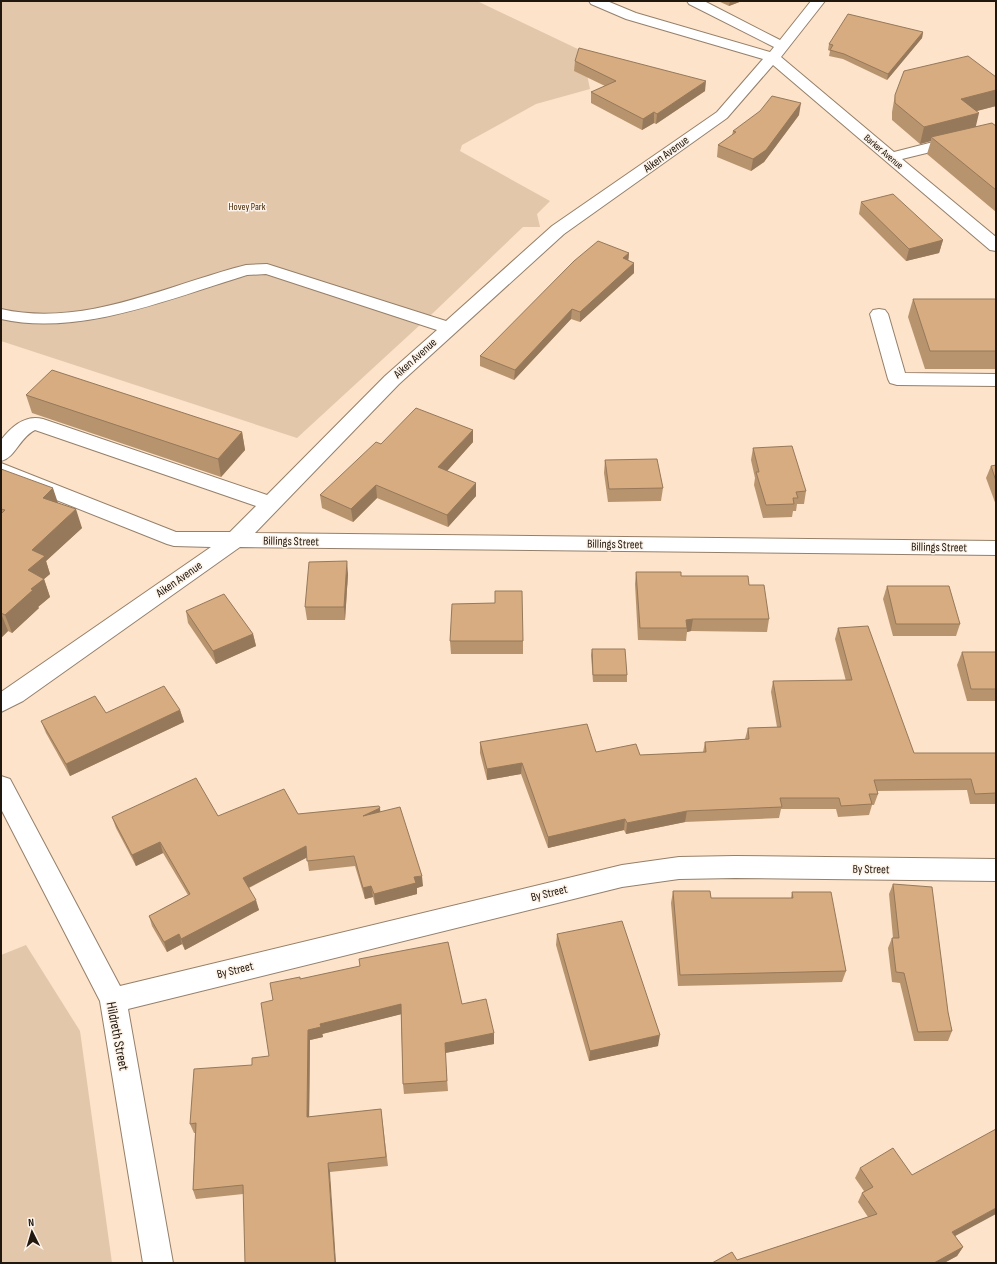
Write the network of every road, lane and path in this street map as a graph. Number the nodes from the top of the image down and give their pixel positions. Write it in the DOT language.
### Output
graph roads {
  1 [pos="596,1"];
  2 [pos="694,1"];
  3 [pos="818,1"];
  4 [pos="777,51"];
  5 [pos="996,131"];
  6 [pos="891,157"];
  7 [pos="996,246"];
  8 [pos="1,314"];
  9 [pos="879,314"];
  10 [pos="449,328"];
  11 [pos="996,380"];
  12 [pos="1,455"];
  13 [pos="1,470"];
  14 [pos="270,504"];
  15 [pos="235,540"];
  16 [pos="996,548"];
  17 [pos="1,703"];
  18 [pos="1,786"];
  19 [pos="996,870"];
  20 [pos="113,1000"];
  21 [pos="158,1263"];
  1 -- 4 [label="street"];
  2 -- 4 [label="street"];
  3 -- 4 [label="street, Aiken Avenue"];
  4 -- 6 [label="street, Barker Avenue"];
  4 -- 10 [label="street, Aiken Avenue"];
  5 -- 6 [label="street"];
  6 -- 7 [label="street, Barker Avenue"];
  8 -- 10 [label="street"];
  9 -- 11 [label="street"];
  10 -- 14 [label="street, Aiken Avenue"];
  12 -- 14 [label="street"];
  13 -- 15 [label="street, Billings Street"];
  14 -- 15 [label="street, Aiken Avenue"];
  15 -- 16 [label="street, Billings Street"];
  15 -- 17 [label="street, Aiken Avenue"];
  18 -- 20 [label="street, Hildreth Street"];
  19 -- 20 [label="street, By Street"];
  20 -- 21 [label="street, Hildreth Street"];
}
